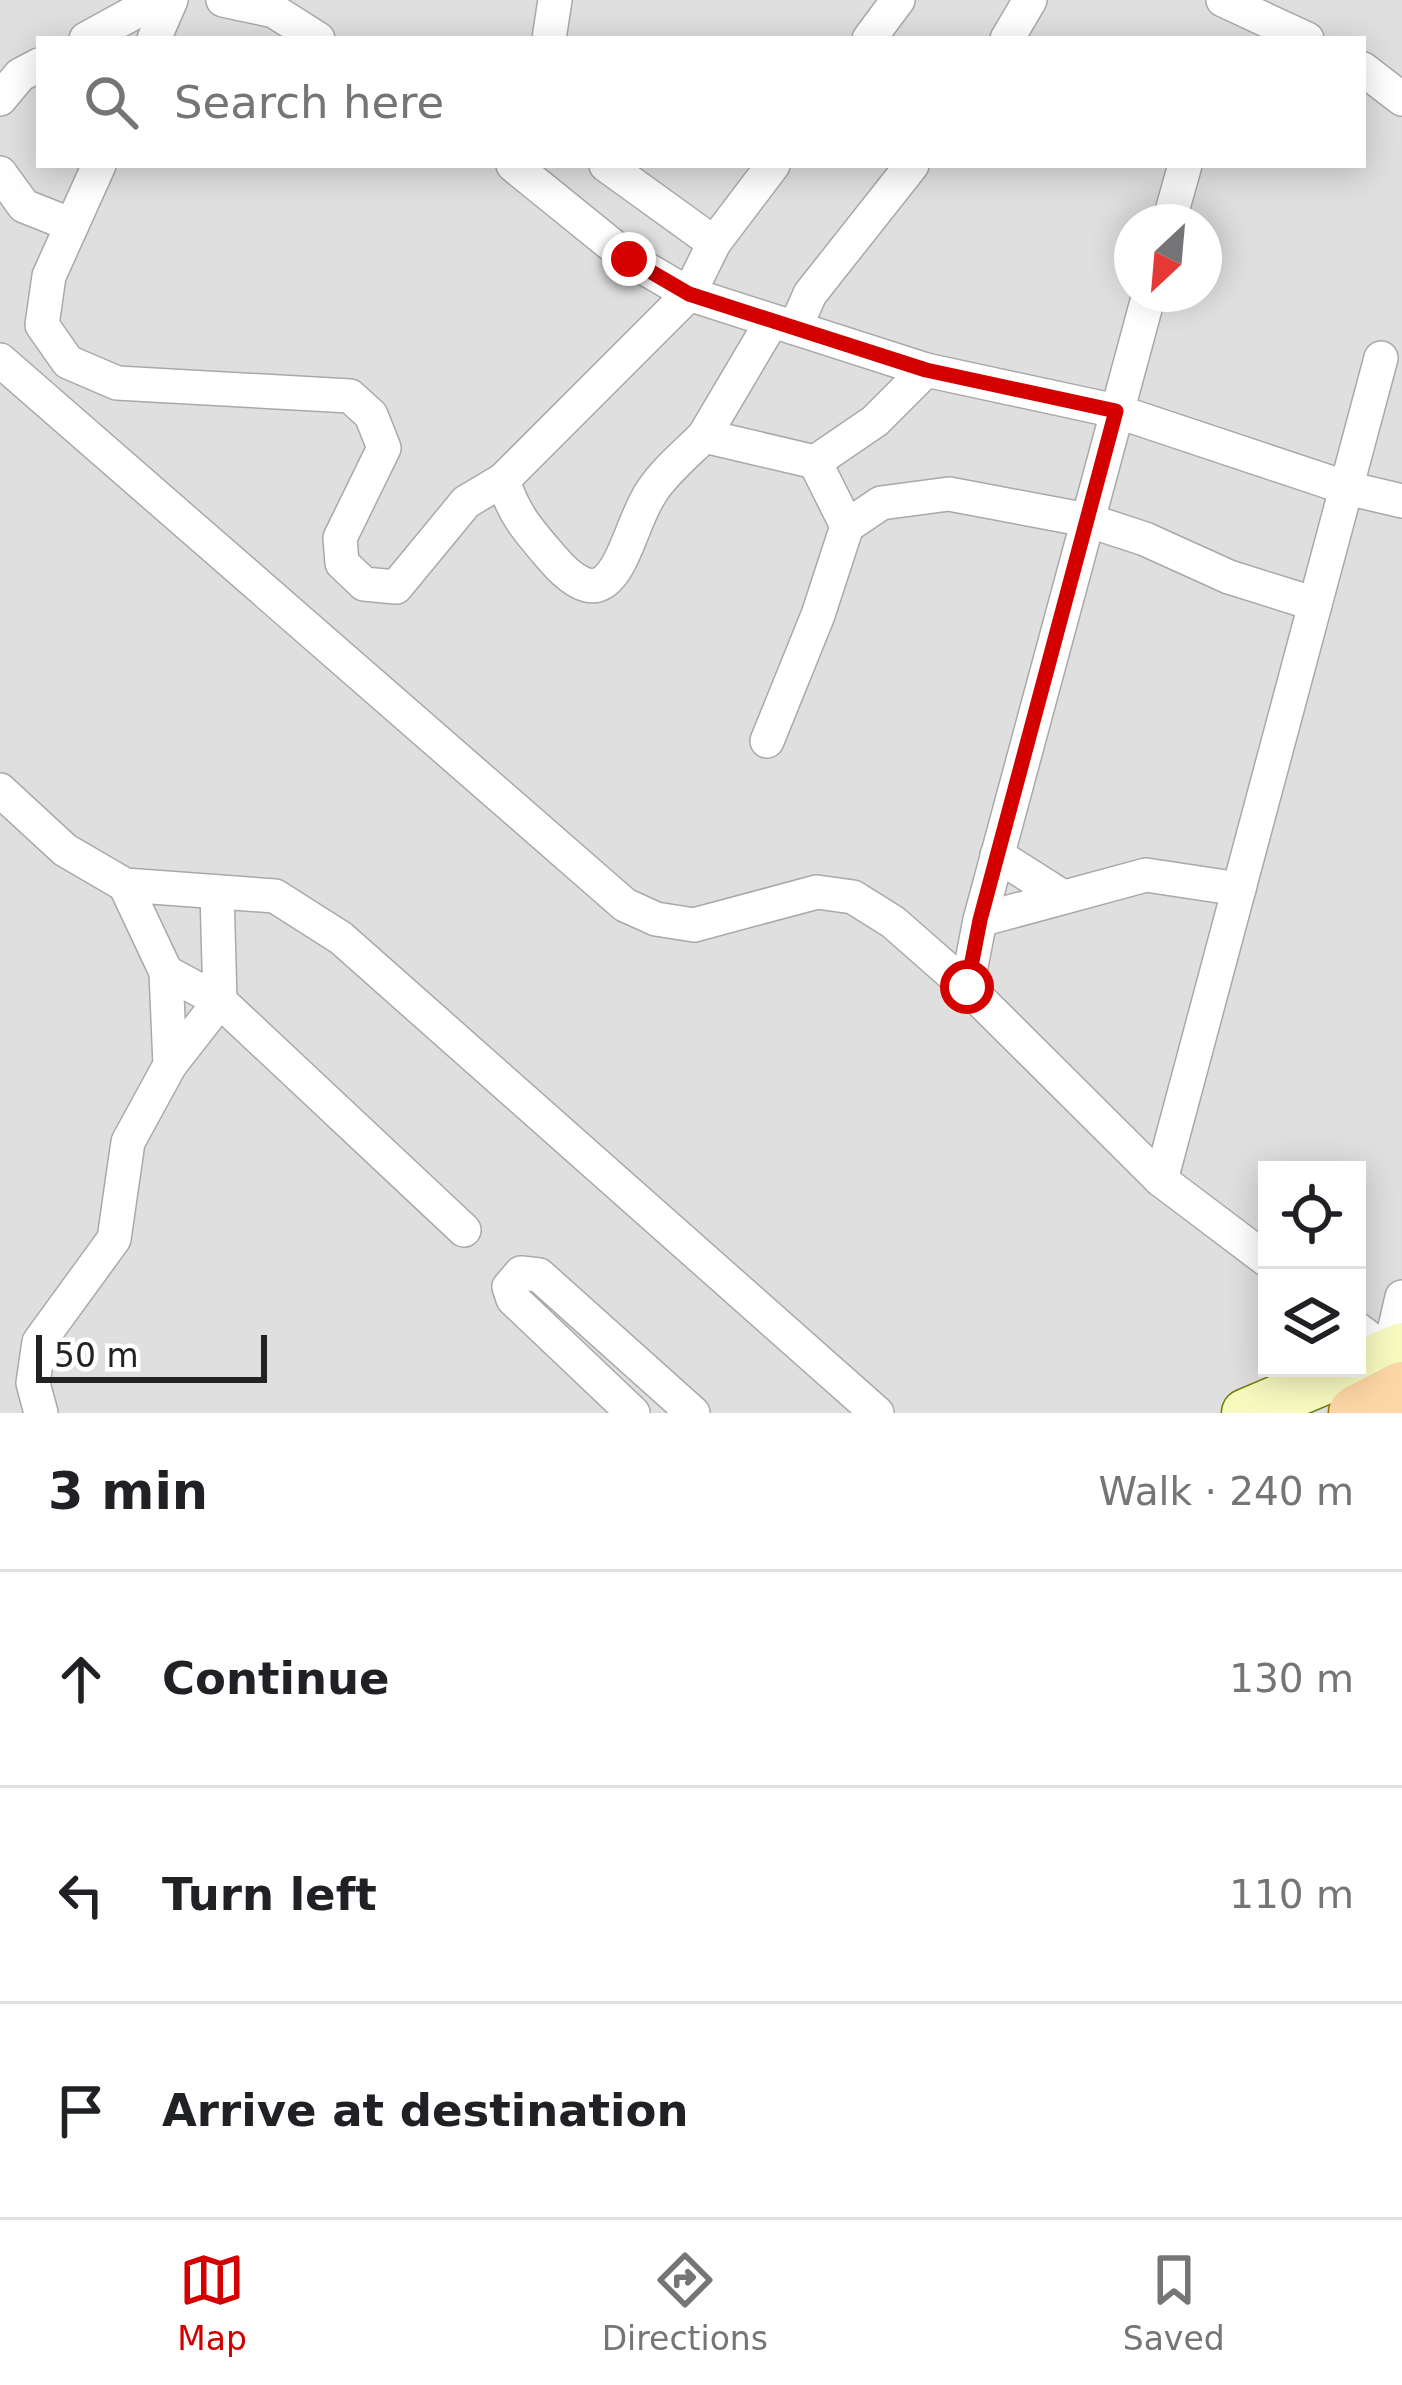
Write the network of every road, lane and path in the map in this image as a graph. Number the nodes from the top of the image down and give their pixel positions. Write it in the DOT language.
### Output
graph roads {
  1 [pos="157,0"];
  2 [pos="171,0"];
  3 [pos="223,0"];
  4 [pos="555,0"];
  5 [pos="898,0"];
  6 [pos="1030,0"];
  7 [pos="1247,14"];
  8 [pos="91,36"];
  9 [pos="155,36"];
  10 [pos="313,36"];
  11 [pos="549,36"];
  12 [pos="871,36"];
  13 [pos="1009,36"];
  14 [pos="1299,36"];
  15 [pos="36,67"];
  16 [pos="1366,71"];
  17 [pos="0,99"];
  18 [pos="1402,99"];
  19 [pos="97,168"];
  20 [pos="522,168"];
  21 [pos="605,168"];
  22 [pos="610,168"];
  23 [pos="771,168"];
  24 [pos="910,168"];
  25 [pos="1184,168"];
  26 [pos="0,173"];
  27 [pos="1174,204"];
  28 [pos="569,209"];
  29 [pos="72,226"];
  30 [pos="714,243"];
  31 [pos="689,294"];
  32 [pos="1144,312"];
  33 [pos="783,324"];
  34 [pos="1382,358"];
  35 [pos="0,360"];
  36 [pos="926,370"];
  37 [pos="1116,411"];
  38 [pos="704,436"];
  39 [pos="815,462"];
  40 [pos="503,480"];
  41 [pos="1347,488"];
  42 [pos="1402,501"];
  43 [pos="1087,520"];
  44 [pos="847,526"];
  45 [pos="1315,604"];
  46 [pos="767,741"];
  47 [pos="0,790"];
  48 [pos="997,855"];
  49 [pos="124,885"];
  50 [pos="1239,889"];
  51 [pos="217,892"];
  52 [pos="1063,896"];
  53 [pos="980,920"];
  54 [pos="166,972"];
  55 [pos="967,987"];
  56 [pos="220,1001"];
  57 [pos="170,1065"];
  58 [pos="1162,1180"];
  59 [pos="464,1230"];
  60 [pos="1258,1253"];
  61 [pos="1402,1297"];
  62 [pos="1373,1372"];
  63 [pos="40,1413"];
  64 [pos="633,1413"];
  65 [pos="693,1413"];
  66 [pos="877,1413"];
  67 [pos="1246,1413"];
  1 -- 8 [label="street"];
  2 -- 9 [label="street"];
  3 -- 10 [label="street"];
  4 -- 11 [label="street"];
  5 -- 12 [label="street"];
  6 -- 13 [label="street"];
  7 -- 14 [label="street"];
  15 -- 17 [label="street"];
  16 -- 18 [label="street"];
  19 -- 29 [label="street"];
  20 -- 28 [label="street"];
  21 -- 28 [label="street"];
  22 -- 30 [label="street"];
  23 -- 30 [label="street"];
  24 -- 33 [label="street"];
  25 -- 27 [label="street"];
  26 -- 29 [label="street"];
  28 -- 31 [label="street"];
  29 -- 40 [label="street"];
  30 -- 31 [label="street"];
  31 -- 33 [label="street"];
  31 -- 40 [label="street"];
  32 -- 37 [label="street"];
  33 -- 36 [label="street"];
  33 -- 38 [label="street"];
  34 -- 41 [label="street"];
  35 -- 55 [label="street"];
  36 -- 37 [label="street"];
  36 -- 39 [label="street"];
  37 -- 41 [label="street"];
  37 -- 43 [label="street"];
  38 -- 39 [label="street"];
  38 -- 40 [label="street"];
  39 -- 44 [label="street"];
  41 -- 42 [label="street"];
  41 -- 45 [label="street"];
  43 -- 44 [label="street"];
  43 -- 45 [label="street"];
  43 -- 48 [label="street"];
  44 -- 46 [label="street"];
  45 -- 50 [label="street"];
  47 -- 49 [label="street"];
  48 -- 52 [label="street"];
  48 -- 53 [label="street"];
  49 -- 51 [label="street"];
  49 -- 54 [label="street"];
  50 -- 52 [label="street"];
  50 -- 58 [label="street"];
  51 -- 56 [label="street"];
  51 -- 66 [label="street"];
  52 -- 53 [label="street"];
  53 -- 55 [label="street"];
  54 -- 56 [label="street"];
  54 -- 57 [label="street"];
  55 -- 58 [label="street"];
  56 -- 57 [label="street"];
  56 -- 59 [label="street"];
  57 -- 63 [label="street"];
  58 -- 60 [label="street"];
  61 -- 62 [label="street"];
  62 -- 67 [label="street"];
  64 -- 65 [label="street"];
}
